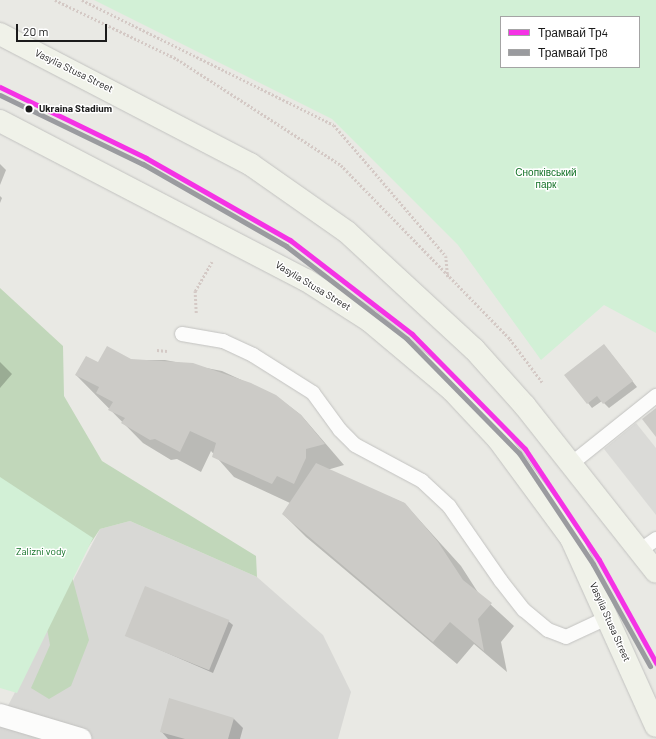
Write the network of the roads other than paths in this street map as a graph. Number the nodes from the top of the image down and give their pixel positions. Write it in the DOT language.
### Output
graph roads {
  1 [pos="0,34"];
  2 [pos="0,121"];
  3 [pos="182,334"];
  4 [pos="656,396"];
  5 [pos="571,464"];
  6 [pos="648,545"];
  7 [pos="656,572"];
  8 [pos="609,617"];
  9 [pos="0,715"];
  10 [pos="656,726"];
  11 [pos="80,739"];
  1 -- 5 [label="main road, Vasylia Stusa Street"];
  2 -- 8 [label="main road, Vasylia Stusa Street"];
  3 -- 8 [label="lane"];
  4 -- 5 [label="lane"];
  5 -- 6 [label="main road, Vasylia Stusa Street"];
  6 -- 7 [label="main road, Vasylia Stusa Street"];
  8 -- 10 [label="main road, Vasylia Stusa Street"];
  9 -- 11 [label="street"];
}
